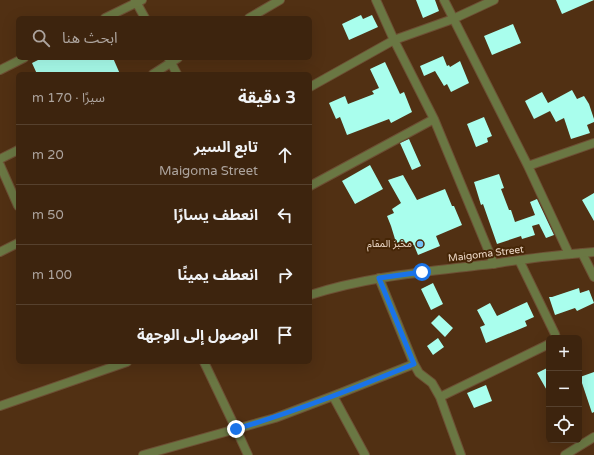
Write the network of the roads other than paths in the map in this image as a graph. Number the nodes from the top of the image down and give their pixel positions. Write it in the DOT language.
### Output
graph roads {
  1 [pos="280,0"];
  2 [pos="376,0"];
  3 [pos="444,0"];
  4 [pos="494,0"];
  5 [pos="138,1"];
  6 [pos="110,16"];
  7 [pos="145,16"];
  8 [pos="252,16"];
  9 [pos="453,19"];
  10 [pos="394,40"];
  11 [pos="20,60"];
  12 [pos="169,60"];
  13 [pos="0,70"];
  14 [pos="155,72"];
  15 [pos="176,72"];
  16 [pos="312,86"];
  17 [pos="434,119"];
  18 [pos="594,143"];
  19 [pos="16,151"];
  20 [pos="0,159"];
  21 [pos="0,166"];
  22 [pos="528,166"];
  23 [pos="312,185"];
  24 [pos="16,202"];
  25 [pos="16,244"];
  26 [pos="0,252"];
  27 [pos="594,252"];
  28 [pos="582,253"];
  29 [pos="569,254"];
  30 [pos="519,260"];
  31 [pos="494,264"];
  32 [pos="594,277"];
  33 [pos="379,278"];
  34 [pos="312,294"];
  35 [pos="555,335"];
  36 [pos="546,345"];
  37 [pos="120,364"];
  38 [pos="205,364"];
  39 [pos="414,364"];
  40 [pos="333,396"];
  41 [pos="440,397"];
  42 [pos="0,406"];
  43 [pos="236,429"];
  44 [pos="594,437"];
  45 [pos="143,455"];
  46 [pos="248,455"];
  47 [pos="365,455"];
  48 [pos="461,455"];
  49 [pos="565,455"];
  1 -- 8 [label="street"];
  2 -- 10 [label="street"];
  3 -- 9 [label="street"];
  4 -- 9 [label="street"];
  5 -- 6 [label="street"];
  5 -- 7 [label="street"];
  9 -- 10 [label="street"];
  9 -- 22 [label="street"];
  10 -- 16 [label="street"];
  10 -- 17 [label="street"];
  11 -- 13 [label="street"];
  12 -- 14 [label="street"];
  12 -- 15 [label="street"];
  17 -- 23 [label="street"];
  17 -- 31 [label="street"];
  18 -- 22 [label="street"];
  19 -- 20 [label="street"];
  21 -- 24 [label="street"];
  22 -- 29 [label="street"];
  25 -- 26 [label="street"];
  27 -- 28 [label="street, Maigoma Street"];
  28 -- 29 [label="street, Maigoma Street"];
  28 -- 32 [label="street"];
  29 -- 30 [label="street, Maigoma Street"];
  30 -- 31 [label="street, Maigoma Street"];
  30 -- 35 [label="street"];
  31 -- 33 [label="street, Maigoma Street"];
  33 -- 34 [label="street, Maigoma Street"];
  33 -- 39 [label="street"];
  36 -- 41 [label="street"];
  37 -- 42 [label="street"];
  38 -- 43 [label="street"];
  39 -- 40 [label="street"];
  39 -- 41 [label="street"];
  40 -- 43 [label="street"];
  40 -- 47 [label="street"];
  41 -- 48 [label="street"];
  43 -- 45 [label="street"];
  43 -- 46 [label="street"];
  44 -- 49 [label="street"];
}
